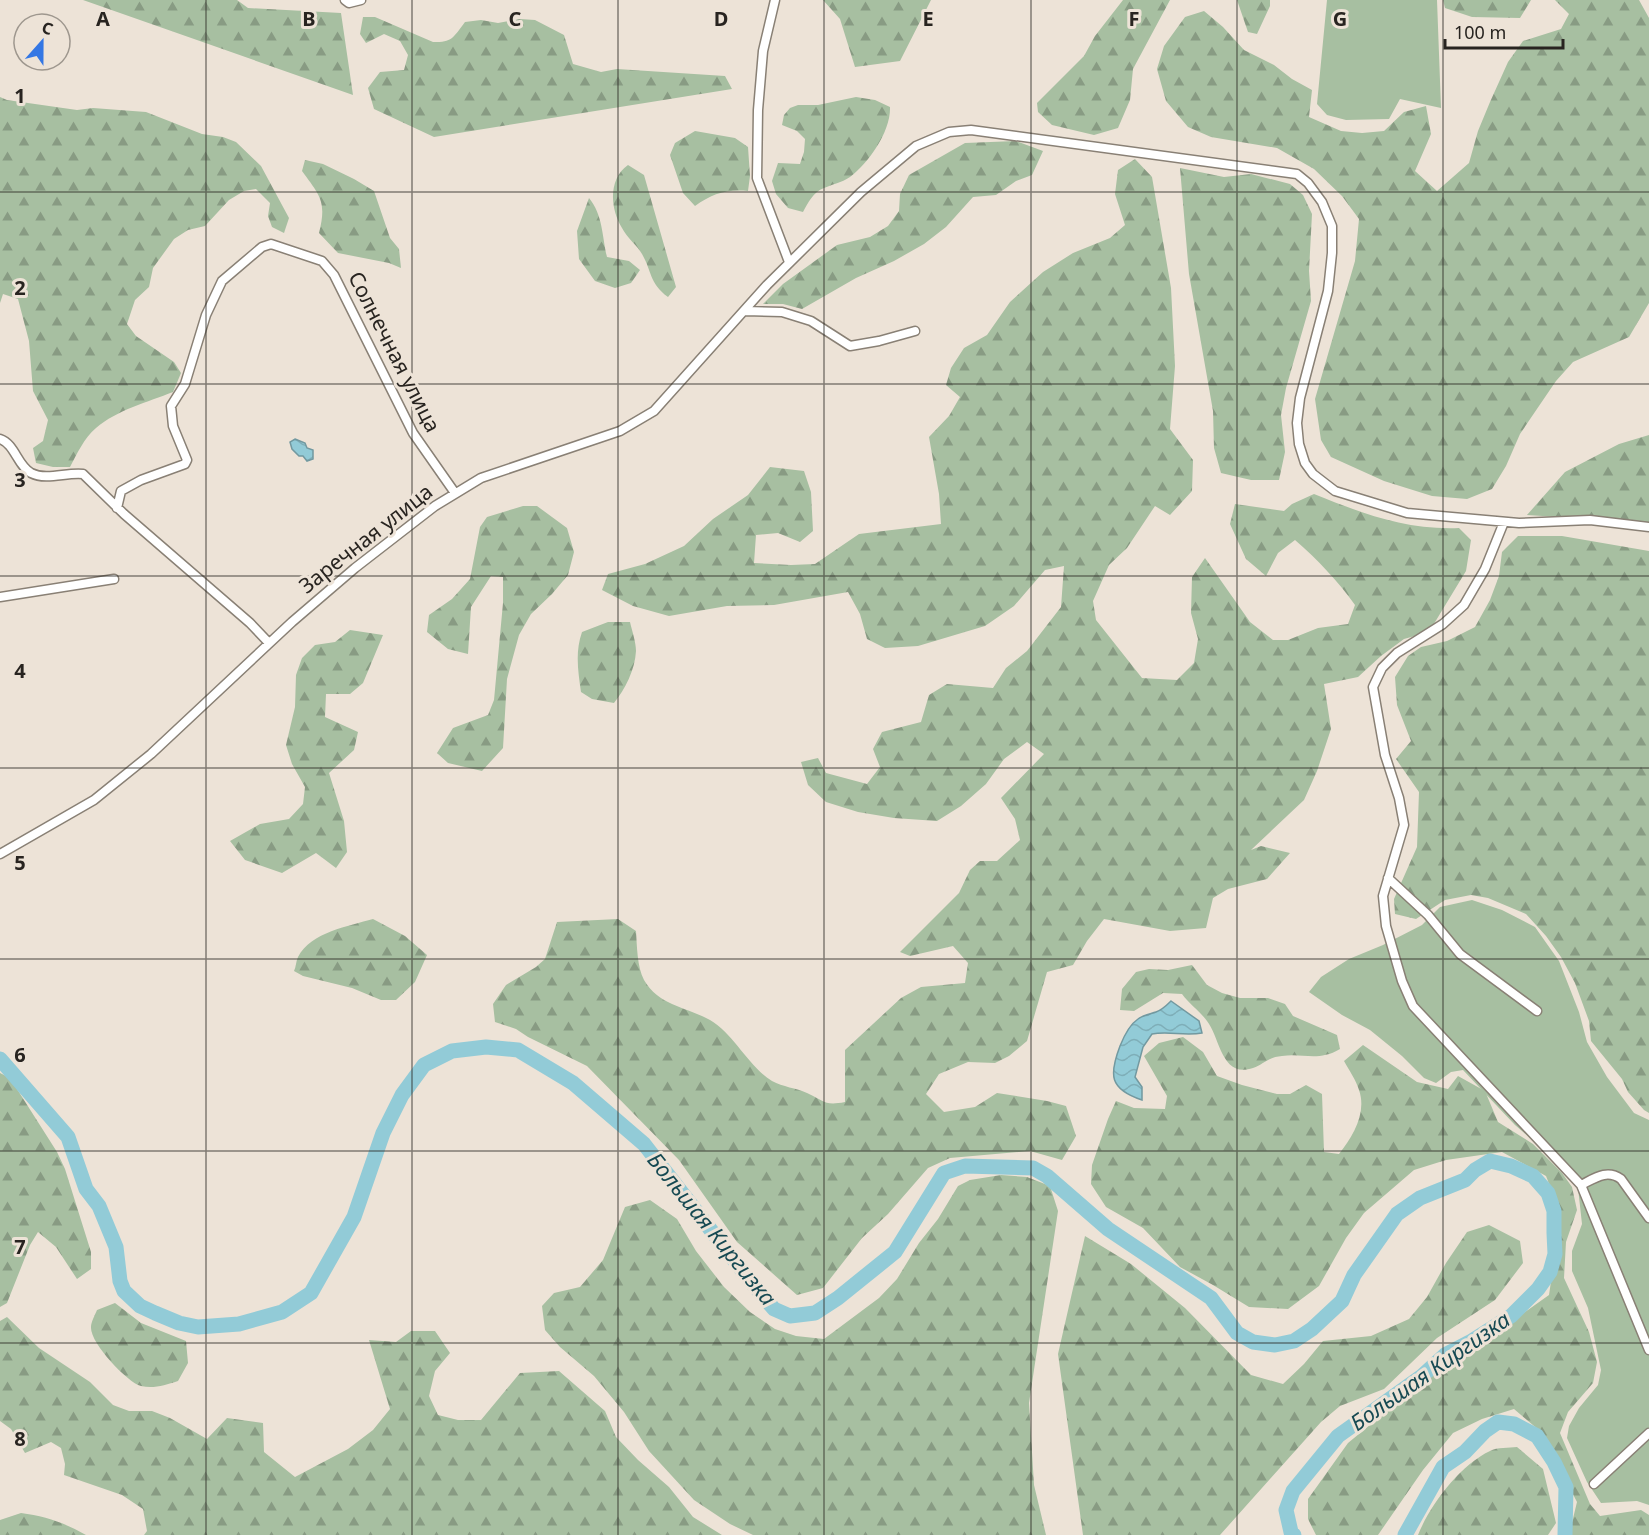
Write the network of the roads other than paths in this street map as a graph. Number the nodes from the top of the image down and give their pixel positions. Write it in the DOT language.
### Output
graph roads {
  1 [pos="361,0"];
  2 [pos="775,0"];
  3 [pos="347,2"];
  4 [pos="789,262"];
  5 [pos="745,311"];
  6 [pos="915,331"];
  7 [pos="0,439"];
  8 [pos="455,493"];
  9 [pos="117,508"];
  10 [pos="1504,522"];
  11 [pos="1649,526"];
  12 [pos="114,579"];
  13 [pos="0,597"];
  14 [pos="269,643"];
  15 [pos="0,854"];
  16 [pos="1388,878"];
  17 [pos="1536,1011"];
  18 [pos="1581,1185"];
  19 [pos="1649,1218"];
  20 [pos="1649,1350"];
  21 [pos="1649,1433"];
  22 [pos="1594,1484"];
  1 -- 3 [label="street"];
  2 -- 4 [label="street"];
  4 -- 5 [label="street, Заречная улица"];
  4 -- 10 [label="street, Заречная улица"];
  5 -- 6 [label="street"];
  5 -- 8 [label="street, Заречная улица"];
  7 -- 9 [label="street"];
  8 -- 9 [label="street, Солнечная улица"];
  8 -- 14 [label="street, Заречная улица"];
  9 -- 14 [label="street"];
  10 -- 11 [label="street, Заречная улица"];
  10 -- 16 [label="street"];
  12 -- 13 [label="street"];
  14 -- 15 [label="street, Заречная улица"];
  16 -- 17 [label="street"];
  16 -- 18 [label="street"];
  18 -- 19 [label="street"];
  18 -- 20 [label="street"];
  21 -- 22 [label="street"];
}
